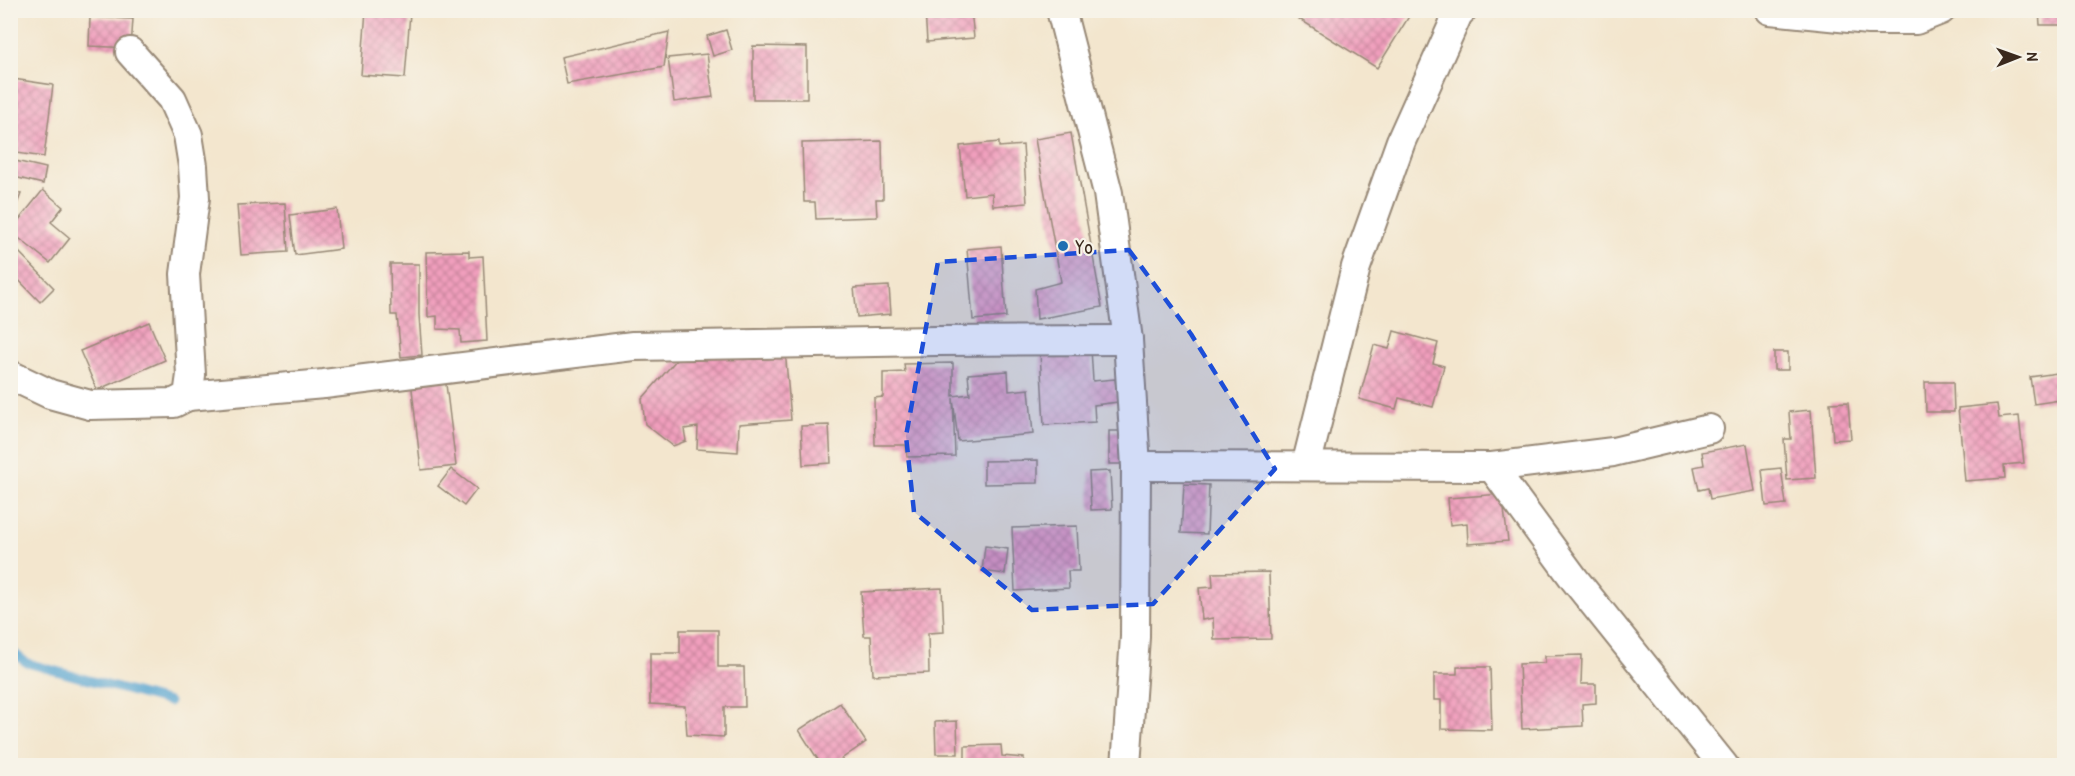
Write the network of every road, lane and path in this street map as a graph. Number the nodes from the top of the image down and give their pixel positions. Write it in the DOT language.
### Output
graph roads {
  1 [pos="1061,10"];
  2 [pos="1462,10"];
  3 [pos="1770,10"];
  4 [pos="1941,10"];
  5 [pos="130,52"];
  6 [pos="1128,340"];
  7 [pos="10,375"];
  8 [pos="188,396"];
  9 [pos="1709,429"];
  10 [pos="1136,466"];
  11 [pos="1306,466"];
  12 [pos="1492,467"];
  13 [pos="1126,765"];
  14 [pos="1724,765"];
  1 -- 6 [label="street"];
  2 -- 11 [label="street"];
  3 -- 4 [label="street"];
  5 -- 8 [label="street"];
  6 -- 8 [label="street"];
  6 -- 10 [label="street"];
  7 -- 8 [label="street"];
  9 -- 12 [label="street"];
  10 -- 11 [label="street"];
  10 -- 13 [label="street"];
  11 -- 12 [label="street"];
  12 -- 14 [label="street"];
}
